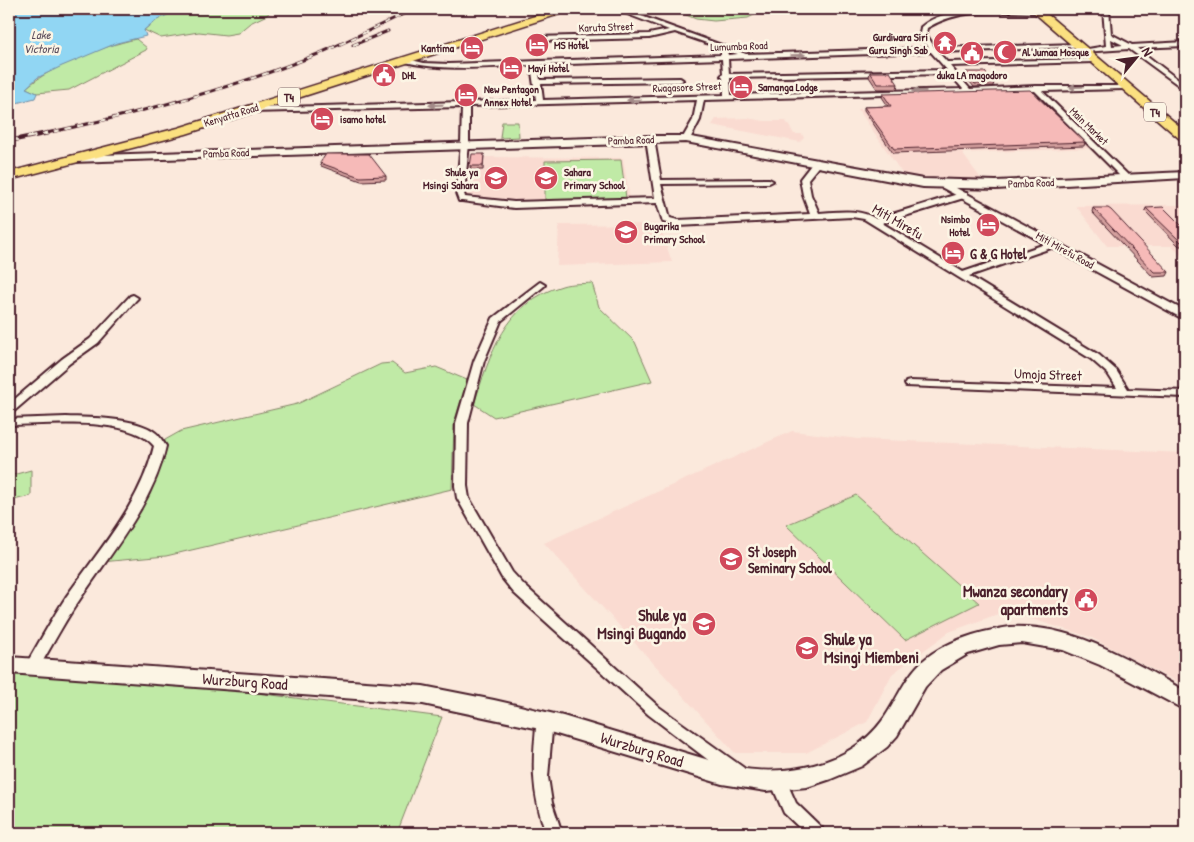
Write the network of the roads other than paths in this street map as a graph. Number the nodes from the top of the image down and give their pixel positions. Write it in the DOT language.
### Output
graph roads {
  1 [pos="566,9"];
  2 [pos="617,9"];
  3 [pos="1106,9"];
  4 [pos="961,10"];
  5 [pos="1036,10"];
  6 [pos="676,30"];
  7 [pos="1109,35"];
  8 [pos="536,39"];
  9 [pos="1183,44"];
  10 [pos="724,47"];
  11 [pos="1131,47"];
  12 [pos="1080,48"];
  13 [pos="1107,48"];
  14 [pos="933,50"];
  15 [pos="750,56"];
  16 [pos="724,57"];
  17 [pos="403,60"];
  18 [pos="1094,60"];
  19 [pos="534,63"];
  20 [pos="946,64"];
  21 [pos="953,72"];
  22 [pos="724,76"];
  23 [pos="680,80"];
  24 [pos="537,82"];
  25 [pos="1124,87"];
  26 [pos="1035,88"];
  27 [pos="1185,88"];
  28 [pos="967,89"];
  29 [pos="728,97"];
  30 [pos="701,98"];
  31 [pos="540,103"];
  32 [pos="466,105"];
  33 [pos="250,110"];
  34 [pos="1185,137"];
  35 [pos="650,139"];
  36 [pos="686,139"];
  37 [pos="465,144"];
  38 [pos="72,159"];
  39 [pos="816,163"];
  40 [pos="1185,175"];
  41 [pos="9,176"];
  42 [pos="1128,179"];
  43 [pos="769,181"];
  44 [pos="657,182"];
  45 [pos="945,185"];
  46 [pos="964,195"];
  47 [pos="660,200"];
  48 [pos="815,215"];
  49 [pos="876,222"];
  50 [pos="1054,244"];
  51 [pos="962,275"];
  52 [pos="540,285"];
  53 [pos="133,298"];
  54 [pos="1185,316"];
  55 [pos="910,384"];
  56 [pos="1124,391"];
  57 [pos="1185,394"];
  58 [pos="9,410"];
  59 [pos="9,422"];
  60 [pos="9,665"];
  61 [pos="32,667"];
  62 [pos="1185,702"];
  63 [pos="545,719"];
  64 [pos="746,780"];
  65 [pos="778,781"];
  66 [pos="554,833"];
  67 [pos="816,833"];
  1 -- 17 [label="highway, Kenyatta Road / T4"];
  2 -- 6 [label="street, Karuta Street"];
  3 -- 7 [label="street"];
  4 -- 5 [label="street"];
  4 -- 14 [label="street"];
  5 -- 12 [label="highway, T4"];
  6 -- 8 [label="street, Karuta Street"];
  6 -- 10 [label="street, Karuta Street"];
  7 -- 11 [label="street"];
  7 -- 13 [label="street"];
  9 -- 11 [label="street, Lumumba Road"];
  10 -- 15 [label="street, Karuta Street"];
  10 -- 16 [label="street"];
  11 -- 13 [label="street, Lumumba Road"];
  11 -- 27 [label="street"];
  12 -- 13 [label="street, Lumumba Road"];
  12 -- 14 [label="street, Lumumba Road"];
  12 -- 18 [label="highway, T4"];
  15 -- 14 [label="street, Lumumba Road, one-way"];
  14 -- 20 [label="street"];
  15 -- 16 [label="street, Lumumba Road"];
  16 -- 19 [label="street, Lumumba Road"];
  16 -- 22 [label="street"];
  17 -- 19 [label="street, Lumumba Road"];
  17 -- 33 [label="highway, Kenyatta Road / T4"];
  18 -- 20 [label="street"];
  18 -- 25 [label="highway, T4"];
  19 -- 24 [label="street"];
  20 -- 21 [label="street"];
  21 -- 22 [label="street"];
  21 -- 28 [label="street"];
  22 -- 29 [label="street"];
  23 -- 24 [label="street"];
  24 -- 31 [label="street"];
  25 -- 26 [label="street, Rwagasore Street, one-way"];
  25 -- 34 [label="highway, T4"];
  26 -- 28 [label="street, Rwagasore Street"];
  26 -- 42 [label="street, Main Market"];
  28 -- 29 [label="street, Rwagasore Street, one-way"];
  29 -- 30 [label="street, Rwagasore Street"];
  30 -- 31 [label="street, Rwagasore Street, one-way"];
  30 -- 36 [label="street"];
  31 -- 32 [label="street, Rwagasore Street"];
  32 -- 33 [label="street, Rwagasore Street, one-way"];
  32 -- 37 [label="street"];
  33 -- 38 [label="highway, Kenyatta Road / T4"];
  35 -- 36 [label="main road, Pamba Road"];
  35 -- 37 [label="main road, Pamba Road"];
  35 -- 44 [label="street, Miti Mirefu"];
  36 -- 39 [label="main road, Pamba Road"];
  37 -- 38 [label="main road, Pamba Road"];
  37 -- 47 [label="street"];
  38 -- 41 [label="highway, Kenyatta Road / T4"];
  39 -- 45 [label="main road, Pamba Road"];
  39 -- 48 [label="street"];
  40 -- 42 [label="main road, Pamba Road"];
  42 -- 45 [label="main road, Pamba Road"];
  43 -- 44 [label="street"];
  44 -- 47 [label="street, Miti Mirefu"];
  45 -- 46 [label="street, Miti Mirefu Road"];
  46 -- 49 [label="street"];
  46 -- 50 [label="street, Miti Mirefu Road"];
  47 -- 48 [label="street, Miti Mirefu"];
  48 -- 49 [label="street, Miti Mirefu"];
  49 -- 51 [label="street, Miti Mirefu"];
  50 -- 51 [label="street"];
  50 -- 54 [label="street, Miti Mirefu Road"];
  51 -- 56 [label="street, Miti Mirefu"];
  52 -- 64 [label="street"];
  53 -- 58 [label="street"];
  55 -- 56 [label="street, Umoja Street"];
  56 -- 57 [label="street, Umoja Street"];
  59 -- 61 [label="street"];
  60 -- 61 [label="main road, Wurzburg Road"];
  61 -- 63 [label="main road, Wurzburg Road"];
  62 -- 65 [label="main road, Wurzburg Road"];
  63 -- 64 [label="main road, Wurzburg Road"];
  63 -- 66 [label="street"];
  64 -- 65 [label="main road, Wurzburg Road"];
  65 -- 67 [label="street"];
}
